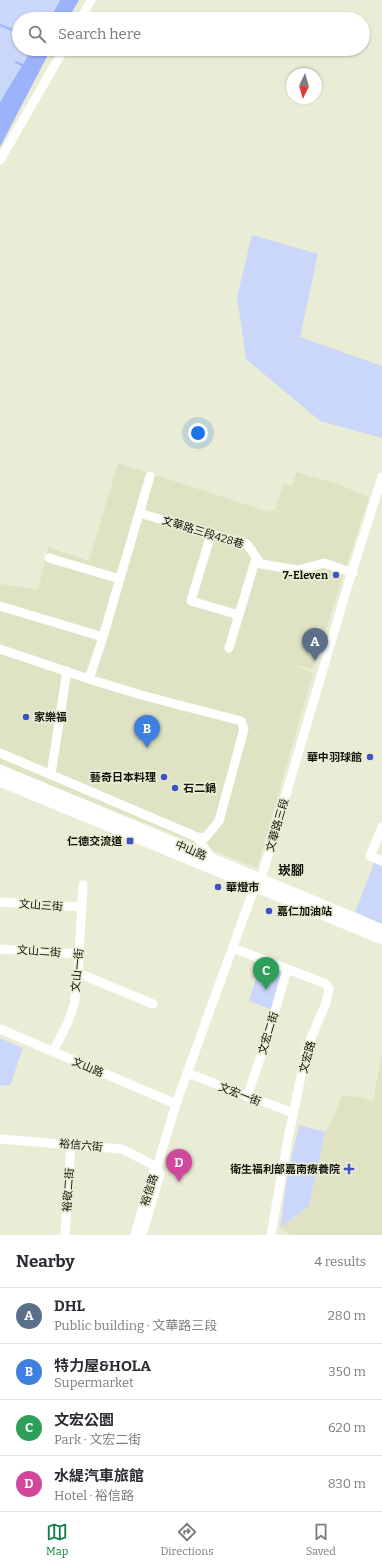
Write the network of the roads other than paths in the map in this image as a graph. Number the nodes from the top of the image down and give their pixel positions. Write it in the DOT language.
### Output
graph roads {
  1 [pos="91,0"];
  2 [pos="85,12"];
  3 [pos="60,56"];
  4 [pos="0,158"];
  5 [pos="150,476"];
  6 [pos="382,477"];
  7 [pos="379,500"];
  8 [pos="139,513"];
  9 [pos="211,534"];
  10 [pos="49,558"];
  11 [pos="256,558"];
  12 [pos="352,573"];
  13 [pos="120,579"];
  14 [pos="0,606"];
  15 [pos="239,615"];
  16 [pos="103,637"];
  17 [pos="229,648"];
  18 [pos="0,649"];
  19 [pos="67,671"];
  20 [pos="89,679"];
  21 [pos="0,752"];
  22 [pos="0,770"];
  23 [pos="50,774"];
  24 [pos="0,781"];
  25 [pos="382,827"];
  26 [pos="197,836"];
  27 [pos="212,859"];
  28 [pos="382,861"];
  29 [pos="258,883"];
  30 [pos="83,885"];
  31 [pos="0,902"];
  32 [pos="82,908"];
  33 [pos="382,930"];
  34 [pos="382,939"];
  35 [pos="233,948"];
  36 [pos="0,949"];
  37 [pos="79,954"];
  38 [pos="287,969"];
  39 [pos="78,973"];
  40 [pos="153,1004"];
  41 [pos="0,1029"];
  42 [pos="53,1052"];
  43 [pos="187,1073"];
  44 [pos="247,1097"];
  45 [pos="176,1104"];
  46 [pos="294,1113"];
  47 [pos="0,1138"];
  48 [pos="72,1144"];
  49 [pos="159,1170"];
  50 [pos="271,1233"];
  51 [pos="65,1235"];
  52 [pos="135,1235"];
  53 [pos="142,1235"];
  1 -- 2 [label="street"];
  3 -- 4 [label="street"];
  5 -- 8 [label="street"];
  6 -- 7 [label="street, 文華路三段"];
  7 -- 12 [label="street, 文華路三段"];
  8 -- 9 [label="street, 文華路三段428巷"];
  8 -- 13 [label="street"];
  9 -- 11 [label="street, 文華路三段428巷"];
  9 -- 15 [label="street"];
  10 -- 13 [label="street"];
  11 -- 12 [label="street, 文華路三段428巷"];
  11 -- 15 [label="street"];
  12 -- 29 [label="street, 文華路三段"];
  13 -- 16 [label="street"];
  14 -- 16 [label="street"];
  15 -- 17 [label="street"];
  16 -- 20 [label="street"];
  18 -- 19 [label="street"];
  19 -- 20 [label="street"];
  19 -- 23 [label="street"];
  20 -- 26 [label="street"];
  21 -- 23 [label="street"];
  22 -- 27 [label="main road, 中山路"];
  23 -- 26 [label="street"];
  24 -- 29 [label="main road, 中山路"];
  25 -- 28 [label="street"];
  26 -- 27 [label="street"];
  27 -- 29 [label="main road, 中山路"];
  29 -- 33 [label="main road, 中山路"];
  29 -- 34 [label="main road, 中山路"];
  29 -- 35 [label="street, 文華路三段"];
  30 -- 32 [label="street, 文山一街"];
  31 -- 32 [label="street, 文山三街"];
  32 -- 37 [label="street, 文山一街"];
  35 -- 38 [label="street, 文宏路"];
  35 -- 43 [label="street, 文華路三段"];
  36 -- 37 [label="street, 文山二街"];
  37 -- 39 [label="street, 文山一街"];
  38 -- 44 [label="street, 文宏二街"];
  38 -- 46 [label="street, 文宏路"];
  39 -- 40 [label="street"];
  39 -- 42 [label="street, 文山一街"];
  41 -- 42 [label="street, 文山路"];
  42 -- 45 [label="street, 文山路"];
  43 -- 44 [label="street, 文宏一街"];
  43 -- 45 [label="street, 文華路三段"];
  44 -- 46 [label="street, 文宏一街"];
  45 -- 49 [label="street, 文華路三段"];
  46 -- 50 [label="street, 文宏路"];
  47 -- 48 [label="street, 裕信六街"];
  48 -- 49 [label="street, 裕信六街"];
  48 -- 51 [label="street, 裕敬二街"];
  49 -- 52 [label="street, 裕信路"];
  49 -- 53 [label="street, 裕信路"];
}
